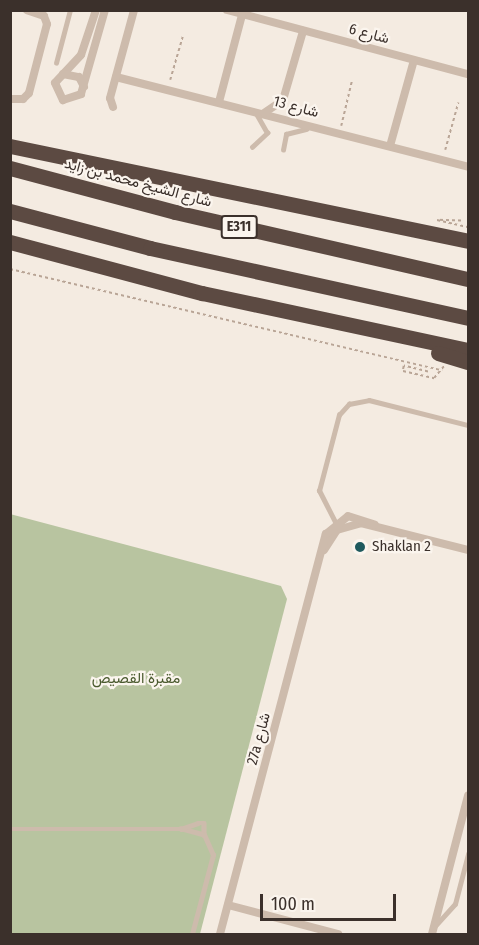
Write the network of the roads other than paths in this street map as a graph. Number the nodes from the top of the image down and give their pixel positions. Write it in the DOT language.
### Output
graph roads {
  1 [pos="27,10"];
  2 [pos="70,10"];
  3 [pos="96,10"];
  4 [pos="105,10"];
  5 [pos="134,10"];
  6 [pos="227,10"];
  7 [pos="242,15"];
  8 [pos="303,31"];
  9 [pos="414,60"];
  10 [pos="56,63"];
  11 [pos="63,74"];
  12 [pos="468,74"];
  13 [pos="116,77"];
  14 [pos="84,87"];
  15 [pos="285,93"];
  16 [pos="10,99"];
  17 [pos="219,102"];
  18 [pos="113,107"];
  19 [pos="248,109"];
  20 [pos="264,113"];
  21 [pos="292,120"];
  22 [pos="327,129"];
  23 [pos="10,146"];
  24 [pos="390,146"];
  25 [pos="252,147"];
  26 [pos="283,150"];
  27 [pos="468,167"];
  28 [pos="10,168"];
  29 [pos="10,211"];
  30 [pos="468,241"];
  31 [pos="12,243"];
  32 [pos="468,279"];
  33 [pos="468,318"];
  34 [pos="375,333"];
  35 [pos="468,350"];
  36 [pos="468,362"];
  37 [pos="468,425"];
  38 [pos="335,522"];
  39 [pos="375,525"];
  40 [pos="323,550"];
  41 [pos="468,550"];
  42 [pos="468,796"];
  43 [pos="10,829"];
  44 [pos="182,829"];
  45 [pos="204,835"];
  46 [pos="468,854"];
  47 [pos="228,905"];
  48 [pos="433,931"];
  49 [pos="192,934"];
  50 [pos="220,934"];
  51 [pos="338,934"];
  1 -- 16 [label="street"];
  2 -- 10 [label="lane"];
  3 -- 11 [label="street"];
  4 -- 14 [label="street"];
  5 -- 13 [label="street"];
  6 -- 7 [label="street, شارع 6"];
  7 -- 8 [label="street, شارع 6"];
  7 -- 17 [label="street"];
  8 -- 9 [label="street, شارع 6"];
  8 -- 15 [label="street"];
  9 -- 12 [label="street, شارع 6"];
  9 -- 24 [label="street"];
  11 -- 14 [label="street"];
  11 -- 14 [label="street"];
  13 -- 17 [label="street, شارع 13"];
  13 -- 18 [label="street"];
  15 -- 20 [label="street"];
  15 -- 21 [label="street"];
  17 -- 19 [label="street, شارع 13"];
  19 -- 20 [label="street, شارع 13"];
  19 -- 25 [label="lane"];
  20 -- 21 [label="street, شارع 13"];
  21 -- 22 [label="street, شارع 13"];
  22 -- 24 [label="street, شارع 13"];
  22 -- 26 [label="lane"];
  23 -- 30 [label="highway"];
  24 -- 27 [label="street, شارع 13"];
  28 -- 32 [label="highway, شارع الشيخ محمد بن زايد / E311"];
  29 -- 33 [label="highway"];
  31 -- 34 [label="highway"];
  34 -- 35 [label="highway"];
  34 -- 36 [label="highway"];
  37 -- 38 [label="lane"];
  38 -- 39 [label="street, 27a شارع"];
  38 -- 40 [label="street, 27a شارع"];
  39 -- 40 [label="street, 27a شارع"];
  39 -- 41 [label="street, 27a شارع"];
  40 -- 47 [label="street, 27a شارع"];
  42 -- 48 [label="street"];
  43 -- 44 [label="lane"];
  44 -- 45 [label="lane"];
  44 -- 45 [label="lane"];
  45 -- 49 [label="lane"];
  46 -- 48 [label="lane"];
  47 -- 50 [label="street, 27a شارع"];
  47 -- 51 [label="street"];
}
